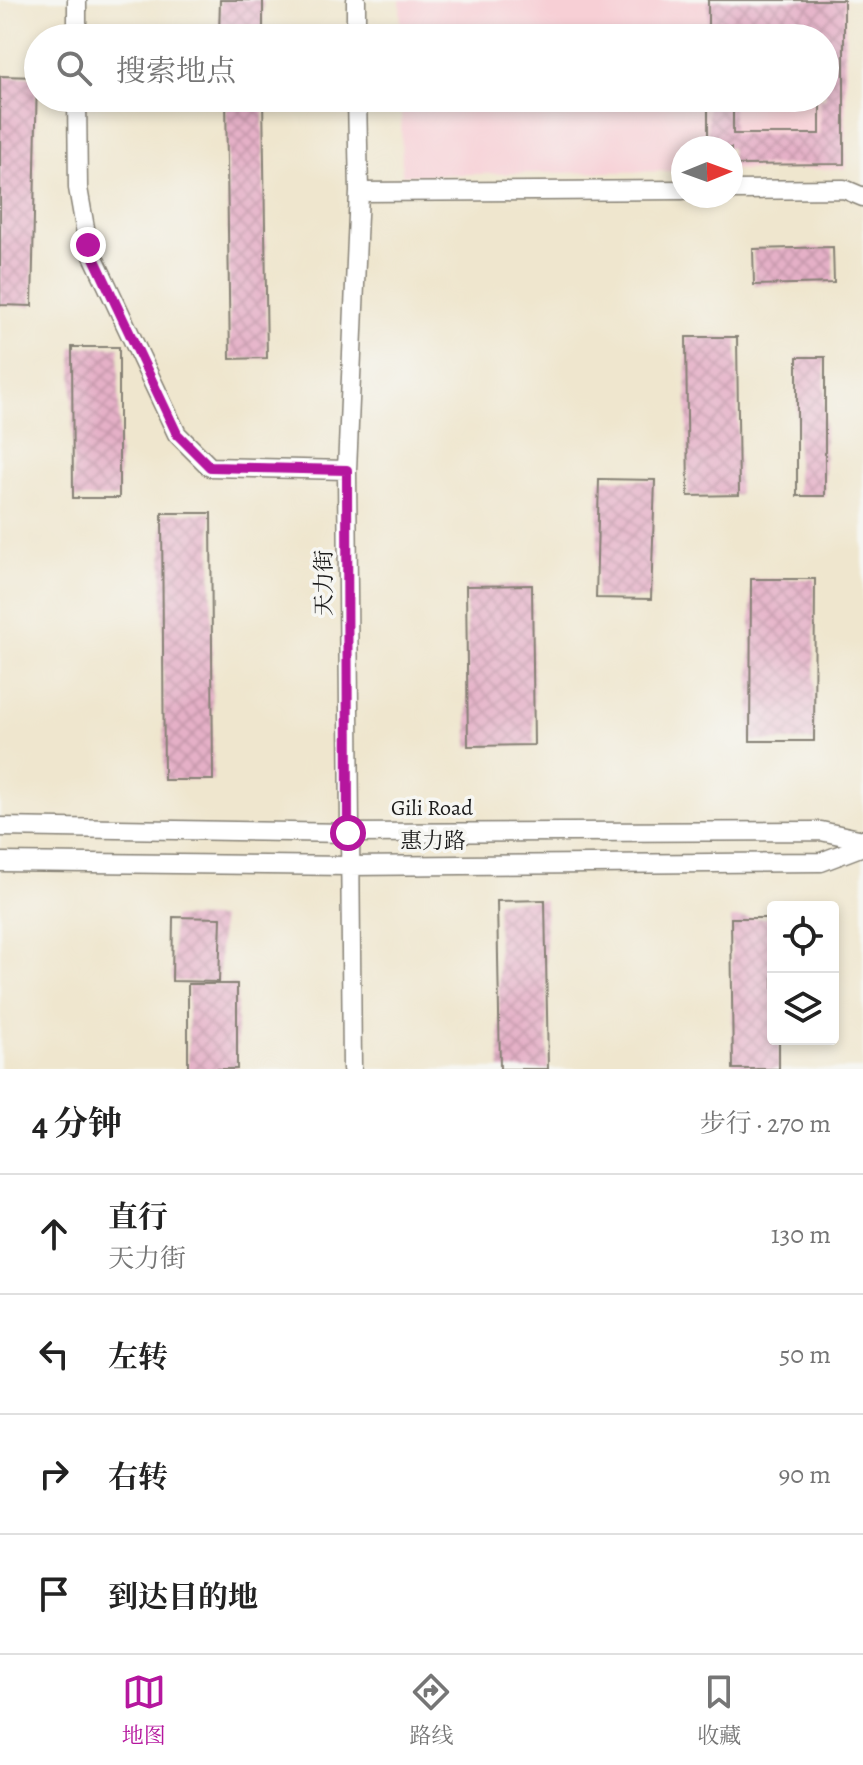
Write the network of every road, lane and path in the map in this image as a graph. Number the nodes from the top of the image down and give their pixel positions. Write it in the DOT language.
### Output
graph roads {
  1 [pos="77,0"];
  2 [pos="356,0"];
  3 [pos="77,24"];
  4 [pos="356,24"];
  5 [pos="77,112"];
  6 [pos="357,112"];
  7 [pos="671,190"];
  8 [pos="743,190"];
  9 [pos="359,192"];
  10 [pos="863,197"];
  11 [pos="347,470"];
  12 [pos="0,827"];
  13 [pos="348,833"];
  14 [pos="863,843"];
  15 [pos="0,862"];
  16 [pos="348,866"];
  17 [pos="352,1069"];
  1 -- 3 [label="street"];
  2 -- 4 [label="street"];
  5 -- 11 [label="street"];
  6 -- 9 [label="street, 天力街"];
  7 -- 9 [label="street"];
  8 -- 10 [label="street"];
  9 -- 11 [label="street, 天力街"];
  11 -- 13 [label="street, 天力街"];
  12 -- 13 [label="street, Gili Road"];
  13 -- 14 [label="street, Gili Road"];
  13 -- 16 [label="street, 天力街"];
  14 -- 16 [label="street, 惠力路"];
  15 -- 16 [label="street, 惠力路"];
  16 -- 17 [label="street, 天力街"];
}
